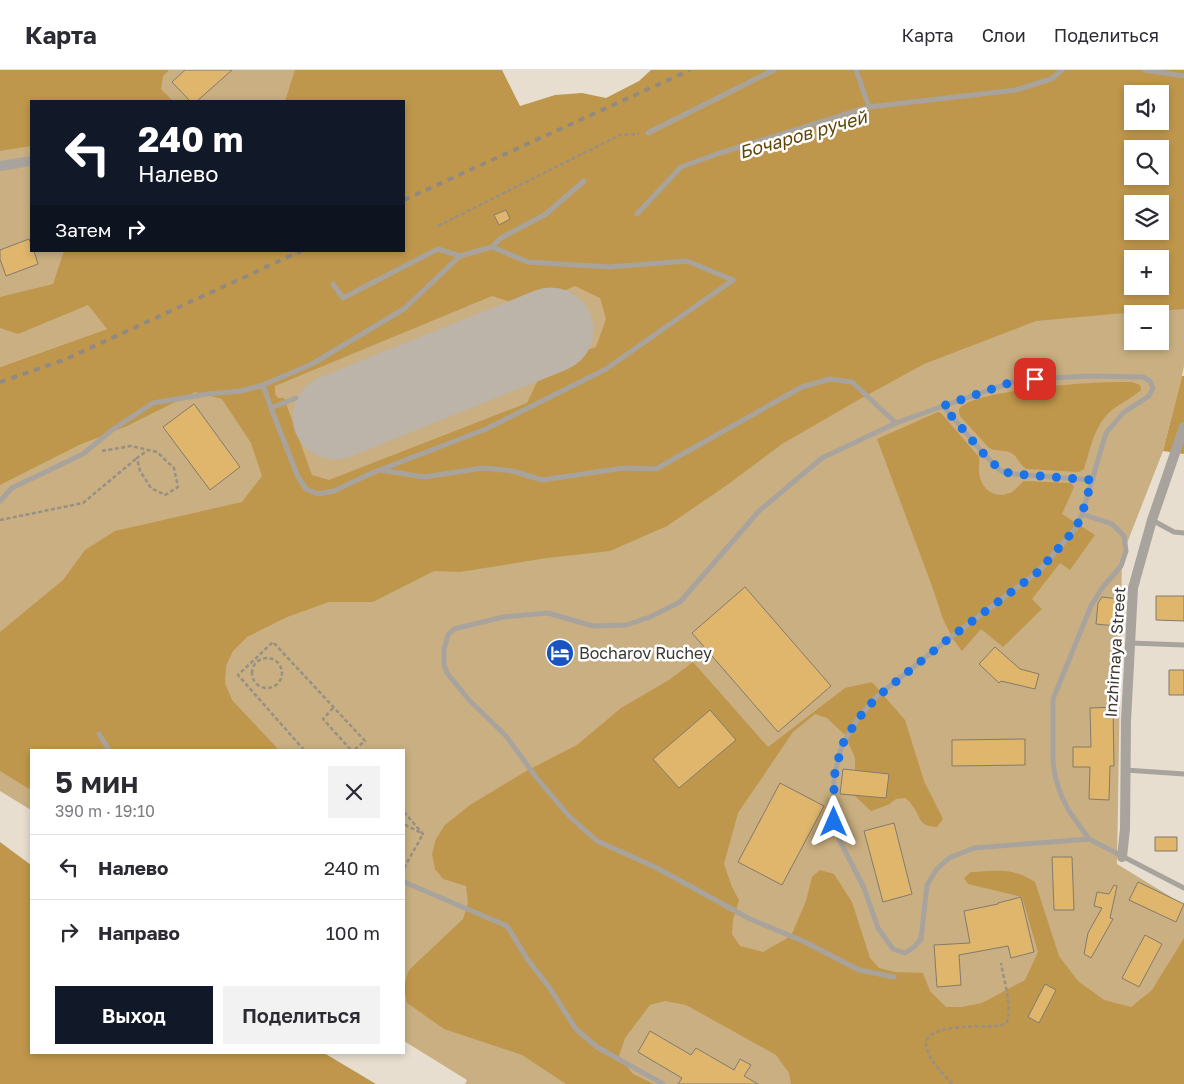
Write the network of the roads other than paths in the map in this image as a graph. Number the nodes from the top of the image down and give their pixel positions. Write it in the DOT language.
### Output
graph roads {
  1 [pos="774,70"];
  2 [pos="856,70"];
  3 [pos="1062,70"];
  4 [pos="1144,70"];
  5 [pos="1184,76"];
  6 [pos="869,107"];
  7 [pos="648,133"];
  8 [pos="30,161"];
  9 [pos="0,166"];
  10 [pos="584,181"];
  11 [pos="637,214"];
  12 [pos="492,247"];
  13 [pos="460,256"];
  14 [pos="333,284"];
  15 [pos="264,385"];
  16 [pos="296,398"];
  17 [pos="943,406"];
  18 [pos="271,408"];
  19 [pos="896,423"];
  20 [pos="1184,427"];
  21 [pos="380,470"];
  22 [pos="1092,480"];
  23 [pos="0,501"];
  24 [pos="1082,514"];
  25 [pos="1152,520"];
  26 [pos="1184,533"];
  27 [pos="1130,643"];
  28 [pos="1184,645"];
  29 [pos="99,734"];
  30 [pos="108,749"];
  31 [pos="1125,770"];
  32 [pos="1184,774"];
  33 [pos="1089,839"];
  34 [pos="1122,857"];
  35 [pos="405,882"];
  36 [pos="1184,888"];
  37 [pos="894,978"];
  38 [pos="663,1084"];
  1 -- 7 [label="lane"];
  2 -- 6 [label="lane"];
  3 -- 6 [label="lane"];
  4 -- 5 [label="lane"];
  6 -- 11 [label="lane"];
  8 -- 9 [label="street"];
  10 -- 12 [label="lane"];
  12 -- 13 [label="lane"];
  12 -- 21 [label="lane"];
  13 -- 14 [label="lane"];
  13 -- 15 [label="lane"];
  15 -- 18 [label="lane"];
  15 -- 23 [label="lane"];
  16 -- 18 [label="lane"];
  17 -- 19 [label="lane"];
  17 -- 22 [label="lane"];
  17 -- 22 [label="lane"];
  18 -- 21 [label="lane"];
  19 -- 21 [label="lane"];
  19 -- 37 [label="lane"];
  20 -- 25 [label="street, Inzhirnaya Street"];
  22 -- 24 [label="lane"];
  24 -- 33 [label="lane"];
  24 -- 33 [label="lane"];
  25 -- 26 [label="lane"];
  25 -- 27 [label="street, Inzhirnaya Street"];
  27 -- 28 [label="lane"];
  27 -- 31 [label="street, Inzhirnaya Street"];
  29 -- 30 [label="lane"];
  31 -- 32 [label="lane"];
  31 -- 34 [label="street, Inzhirnaya Street"];
  33 -- 34 [label="lane"];
  34 -- 36 [label="lane"];
  35 -- 38 [label="lane"];
}
